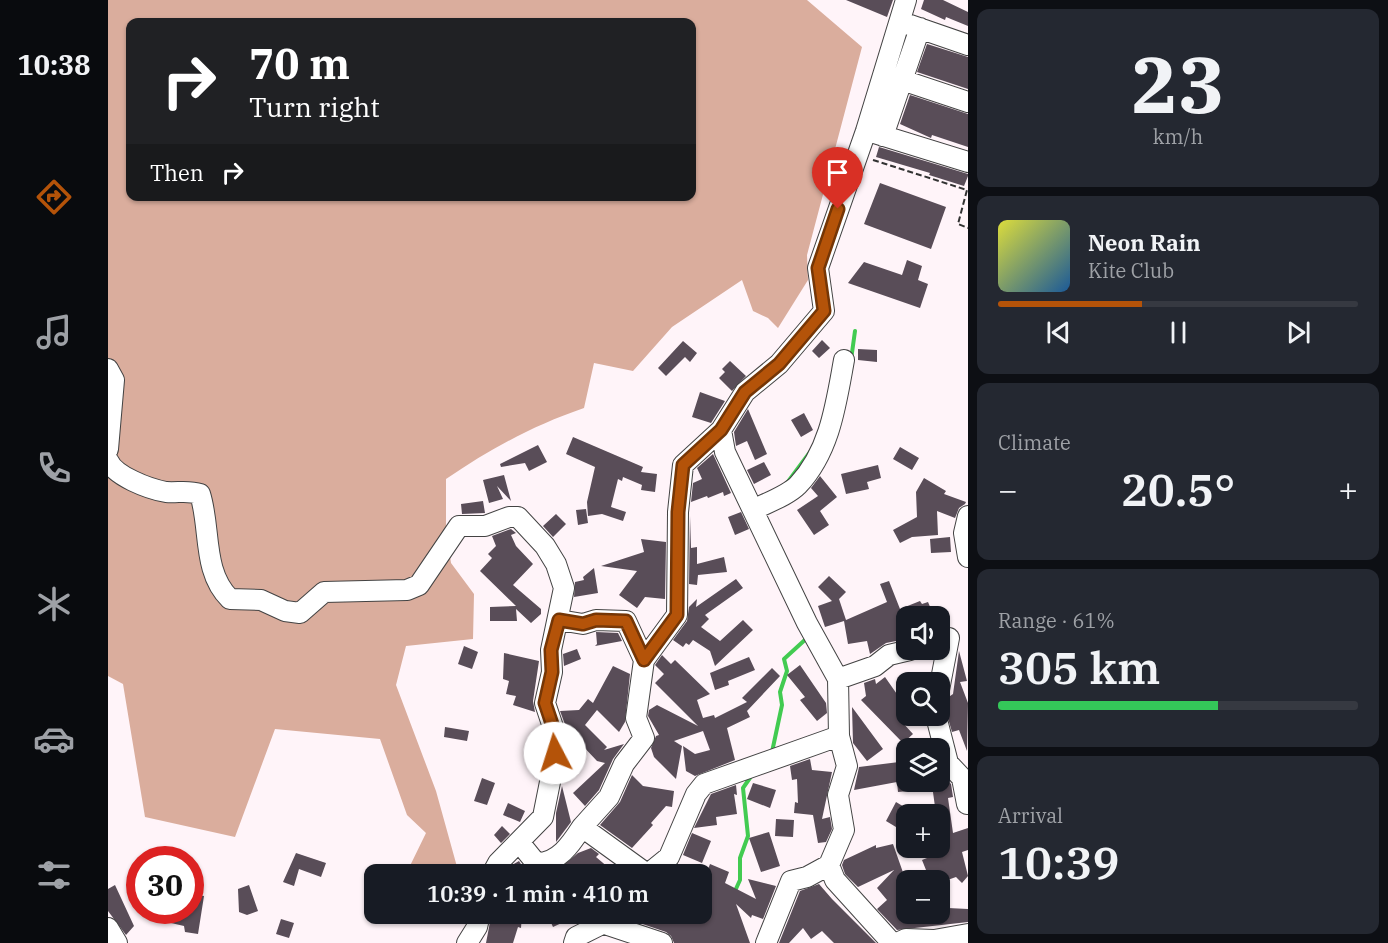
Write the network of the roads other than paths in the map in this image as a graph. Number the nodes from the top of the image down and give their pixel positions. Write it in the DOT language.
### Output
graph roads {
  1 [pos="906,0"];
  2 [pos="898,21"];
  3 [pos="920,28"];
  4 [pos="968,45"];
  5 [pos="902,80"];
  6 [pos="968,102"];
  7 [pos="876,134"];
  8 [pos="968,162"];
  9 [pos="844,360"];
  10 [pos="108,369"];
  11 [pos="721,430"];
  12 [pos="108,450"];
  13 [pos="108,460"];
  14 [pos="753,510"];
  15 [pos="968,516"];
  16 [pos="968,557"];
  17 [pos="559,620"];
  18 [pos="952,638"];
  19 [pos="896,653"];
  20 [pos="644,660"];
  21 [pos="944,672"];
  22 [pos="838,679"];
  23 [pos="939,726"];
  24 [pos="839,736"];
  25 [pos="967,804"];
  26 [pos="582,827"];
  27 [pos="519,843"];
  28 [pos="497,864"];
  29 [pos="633,864"];
  30 [pos="660,864"];
  31 [pos="830,865"];
  32 [pos="478,924"];
  33 [pos="597,924"];
  34 [pos="620,924"];
  35 [pos="108,928"];
  36 [pos="968,934"];
  37 [pos="117,943"];
  38 [pos="466,943"];
  39 [pos="574,943"];
  40 [pos="662,943"];
  41 [pos="766,943"];
  42 [pos="892,943"];
  43 [pos="897,943"];
  1 -- 2 [label="street"];
  2 -- 3 [label="street"];
  2 -- 7 [label="street"];
  3 -- 4 [label="street"];
  3 -- 5 [label="street"];
  5 -- 6 [label="street"];
  5 -- 7 [label="street"];
  7 -- 8 [label="street"];
  7 -- 11 [label="street"];
  9 -- 14 [label="street"];
  10 -- 12 [label="street"];
  11 -- 14 [label="street"];
  11 -- 20 [label="street"];
  13 -- 17 [label="street"];
  14 -- 22 [label="street"];
  15 -- 16 [label="street"];
  17 -- 20 [label="street"];
  17 -- 27 [label="street"];
  18 -- 21 [label="street"];
  19 -- 22 [label="street"];
  20 -- 26 [label="street"];
  22 -- 24 [label="street"];
  23 -- 25 [label="street"];
  24 -- 30 [label="street"];
  24 -- 31 [label="street"];
  26 -- 27 [label="street"];
  26 -- 29 [label="street"];
  27 -- 28 [label="street"];
  31 -- 41 [label="street"];
  31 -- 42 [label="street"];
  32 -- 38 [label="street"];
  33 -- 39 [label="street"];
  34 -- 40 [label="street"];
  35 -- 37 [label="street"];
  36 -- 43 [label="street"];
}
